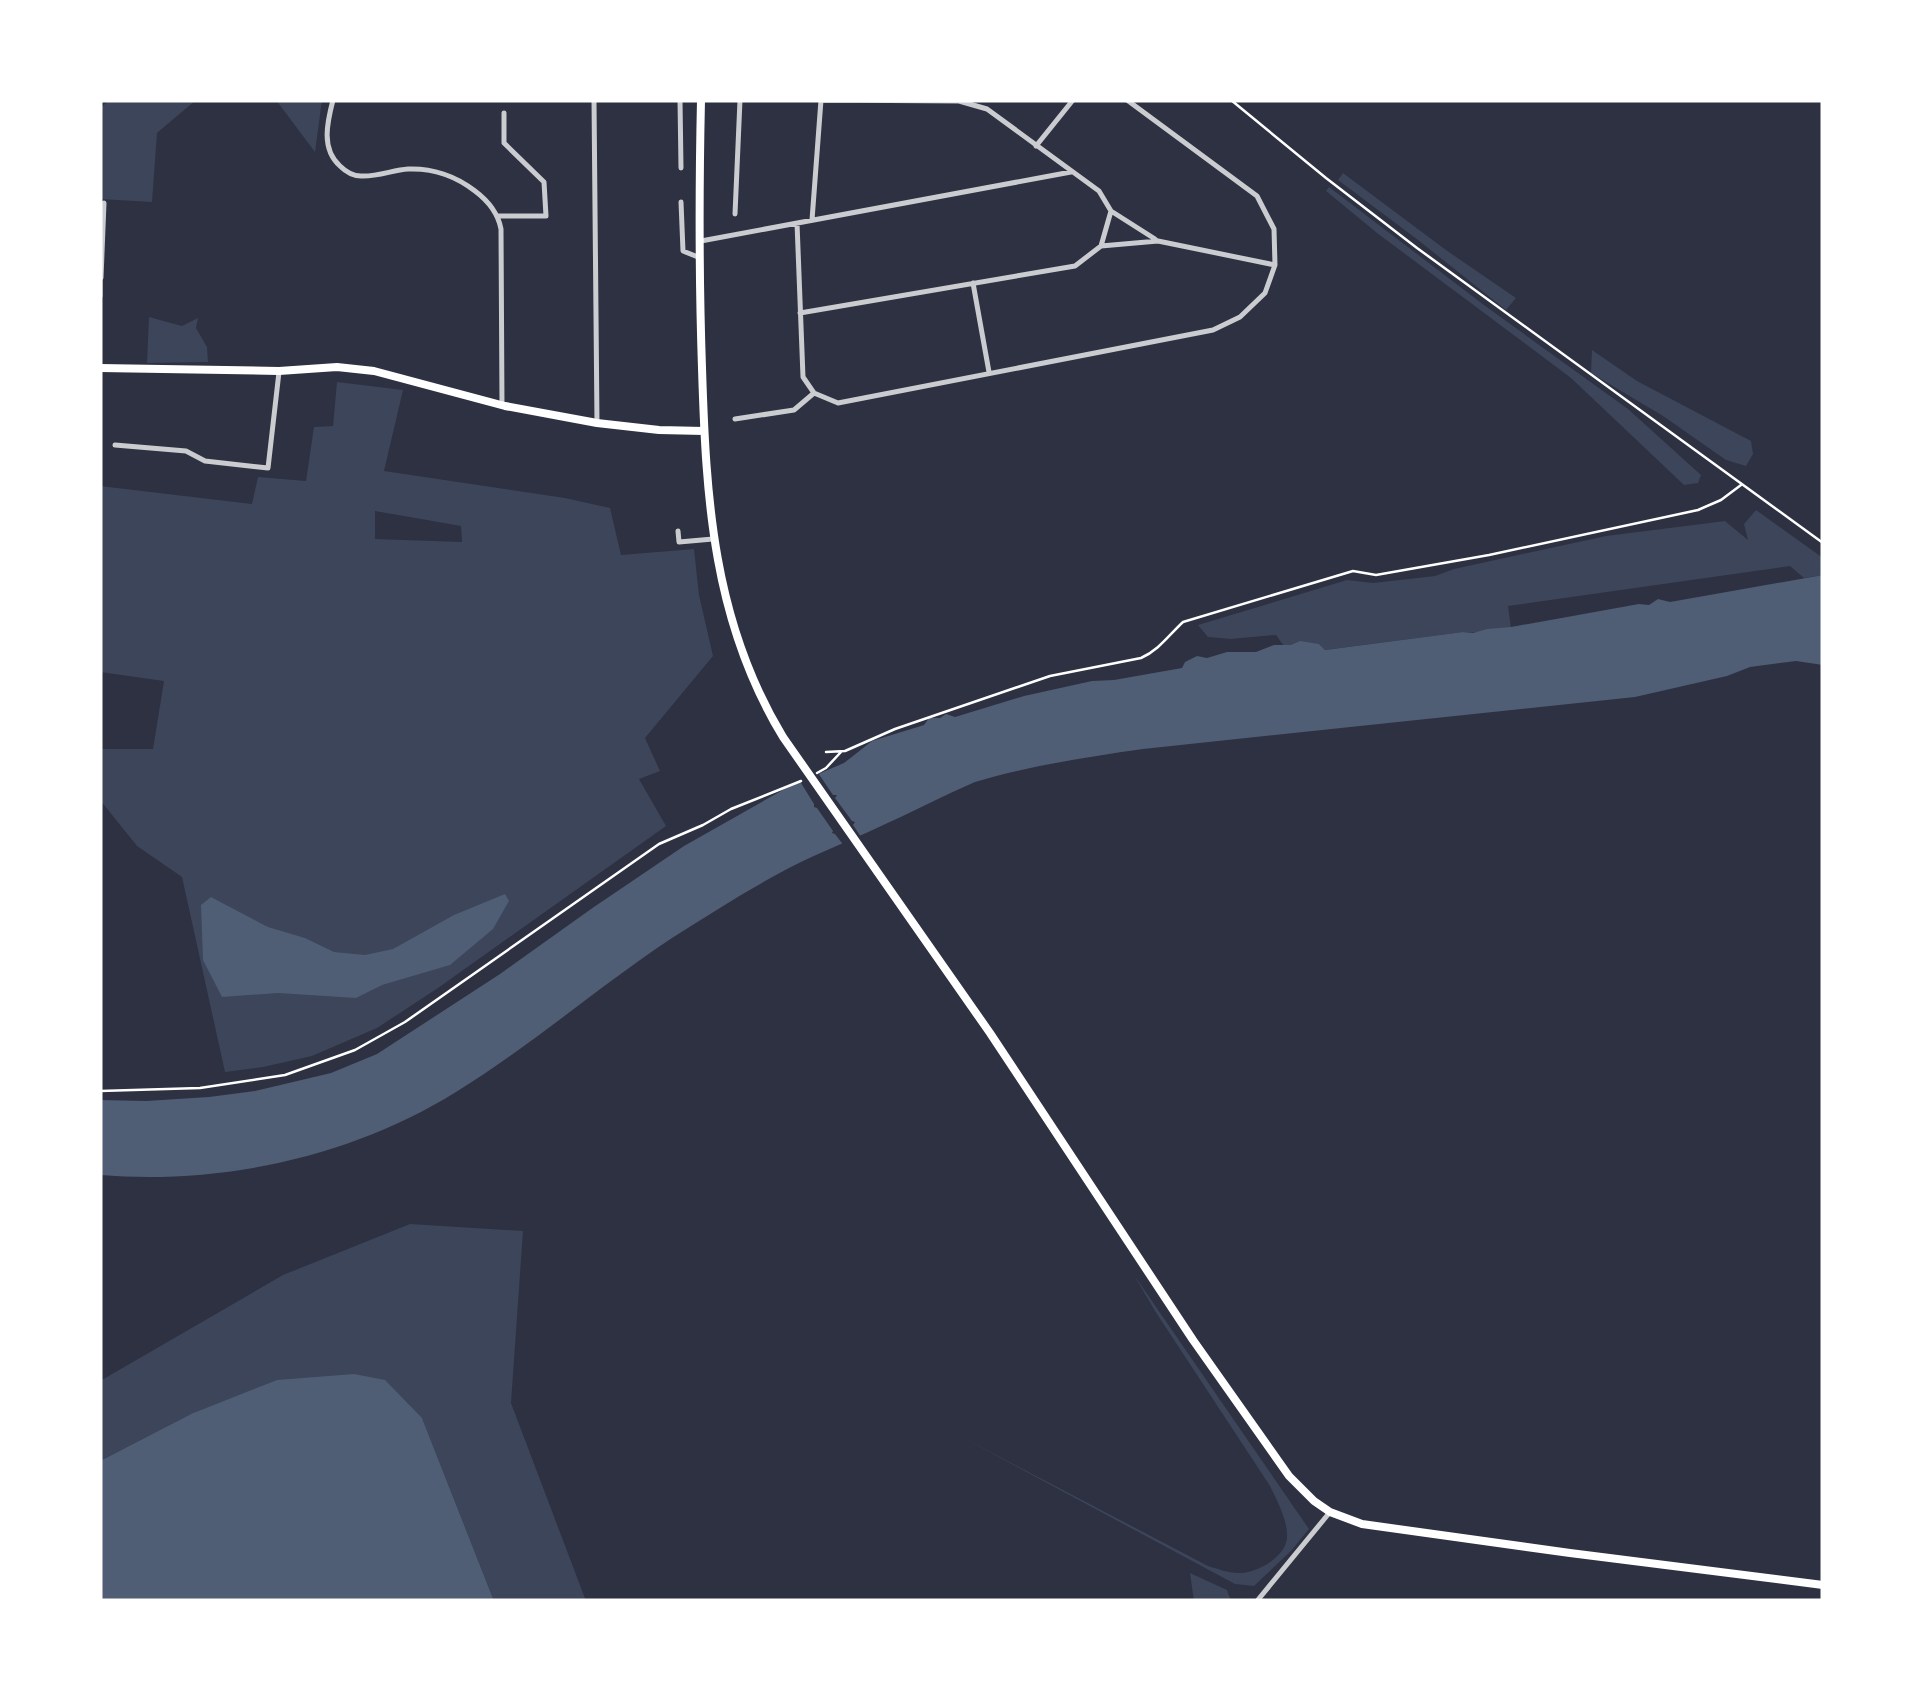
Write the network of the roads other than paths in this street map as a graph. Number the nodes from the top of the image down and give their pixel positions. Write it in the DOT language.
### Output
graph roads {
  1 [pos="333,100"];
  2 [pos="594,100"];
  3 [pos="680,100"];
  4 [pos="701,100"];
  5 [pos="740,100"];
  6 [pos="821,100"];
  7 [pos="1073,100"];
  8 [pos="1126,100"];
  9 [pos="504,114"];
  10 [pos="1036,146"];
  11 [pos="682,168"];
  12 [pos="1071,172"];
  13 [pos="681,202"];
  14 [pos="104,203"];
  15 [pos="1112,211"];
  16 [pos="735,214"];
  17 [pos="498,216"];
  18 [pos="812,220"];
  19 [pos="797,223"];
  20 [pos="1158,241"];
  21 [pos="698,242"];
  22 [pos="1101,246"];
  23 [pos="698,258"];
  24 [pos="1275,265"];
  25 [pos="100,278"];
  26 [pos="973,284"];
  27 [pos="100,296"];
  28 [pos="799,314"];
  29 [pos="100,368"];
  30 [pos="279,371"];
  31 [pos="989,372"];
  32 [pos="814,393"];
  33 [pos="502,404"];
  34 [pos="734,419"];
  35 [pos="597,423"];
  36 [pos="704,431"];
  37 [pos="115,445"];
  38 [pos="678,531"];
  39 [pos="713,538"];
  40 [pos="1330,1512"];
  41 [pos="1823,1585"];
  42 [pos="1257,1601"];
  1 -- 17 [label="street"];
  2 -- 35 [label="street"];
  3 -- 11 [label="street"];
  4 -- 21 [label="main road"];
  5 -- 16 [label="street"];
  6 -- 10 [label="street"];
  6 -- 18 [label="street"];
  7 -- 10 [label="street"];
  8 -- 24 [label="street"];
  9 -- 17 [label="street"];
  10 -- 12 [label="street"];
  12 -- 15 [label="street"];
  12 -- 18 [label="street"];
  13 -- 23 [label="street"];
  14 -- 25 [label="street"];
  15 -- 20 [label="street"];
  15 -- 22 [label="street"];
  17 -- 33 [label="street"];
  18 -- 19 [label="street"];
  19 -- 21 [label="street"];
  19 -- 28 [label="street"];
  20 -- 22 [label="street"];
  20 -- 24 [label="street"];
  21 -- 23 [label="main road"];
  22 -- 26 [label="street"];
  23 -- 36 [label="main road"];
  24 -- 31 [label="street"];
  25 -- 27 [label="street"];
  26 -- 28 [label="street"];
  26 -- 31 [label="street"];
  28 -- 32 [label="street"];
  29 -- 30 [label="main road"];
  30 -- 33 [label="main road"];
  30 -- 37 [label="street"];
  31 -- 32 [label="street"];
  32 -- 34 [label="street"];
  33 -- 35 [label="main road"];
  35 -- 36 [label="main road"];
  36 -- 39 [label="main road"];
  38 -- 39 [label="street"];
  39 -- 40 [label="main road"];
  40 -- 41 [label="main road"];
  40 -- 42 [label="street"];
}
